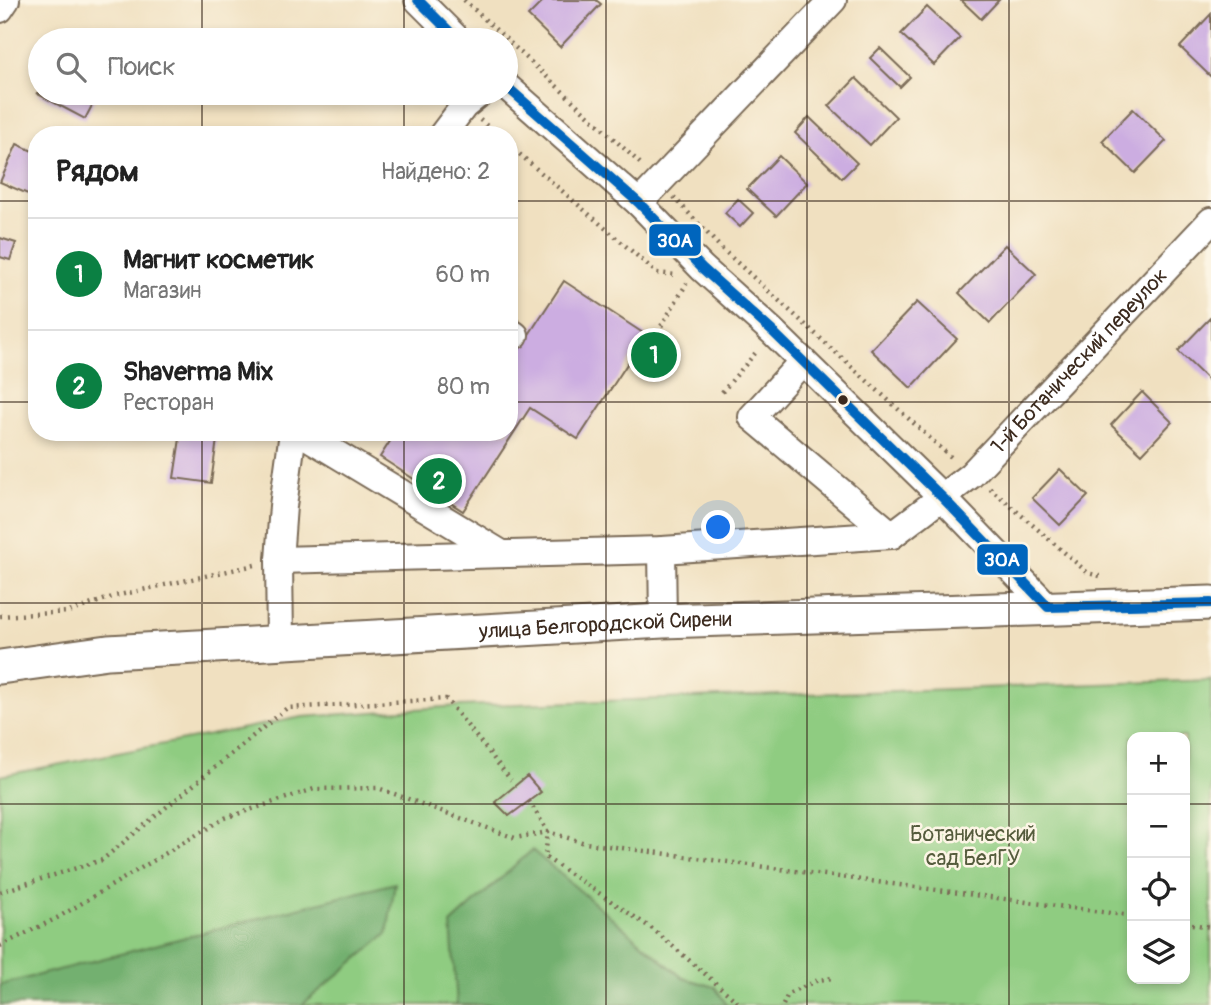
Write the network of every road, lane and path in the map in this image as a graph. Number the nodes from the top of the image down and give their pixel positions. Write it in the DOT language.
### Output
graph roads {
  1 [pos="6,0"];
  2 [pos="418,0"];
  3 [pos="464,0"];
  4 [pos="833,0"];
  5 [pos="0,9"];
  6 [pos="446,28"];
  7 [pos="494,28"];
  8 [pos="518,50"];
  9 [pos="518,97"];
  10 [pos="465,105"];
  11 [pos="449,126"];
  12 [pos="518,153"];
  13 [pos="659,182"];
  14 [pos="639,203"];
  15 [pos="1211,221"];
  16 [pos="680,275"];
  17 [pos="691,276"];
  18 [pos="654,338"];
  19 [pos="751,339"];
  20 [pos="803,361"];
  21 [pos="722,392"];
  22 [pos="292,441"];
  23 [pos="315,441"];
  24 [pos="971,475"];
  25 [pos="943,498"];
  26 [pos="891,535"];
  27 [pos="662,550"];
  28 [pos="502,554"];
  29 [pos="279,560"];
  30 [pos="1115,578"];
  31 [pos="1211,603"];
  32 [pos="1048,607"];
  33 [pos="0,616"];
  34 [pos="663,621"];
  35 [pos="280,642"];
  36 [pos="0,667"];
  37 [pos="511,780"];
  38 [pos="529,801"];
  39 [pos="548,832"];
  40 [pos="0,892"];
  41 [pos="1127,915"];
  42 [pos="1190,924"];
  43 [pos="1211,927"];
  44 [pos="0,946"];
  45 [pos="833,978"];
  46 [pos="741,1005"];
  47 [pos="783,1005"];
  1 -- 5 [label="street"];
  2 -- 6 [label="street"];
  3 -- 7 [label="path"];
  4 -- 13 [label="street"];
  8 -- 13 [label="path"];
  9 -- 14 [label="street"];
  10 -- 11 [label="street"];
  12 -- 16 [label="path"];
  13 -- 14 [label="street"];
  13 -- 24 [label="path"];
  14 -- 20 [label="street"];
  15 -- 24 [label="street, 1-й Ботанический переулок"];
  17 -- 18 [label="path"];
  19 -- 21 [label="path"];
  20 -- 25 [label="street"];
  20 -- 26 [label="street"];
  22 -- 29 [label="street"];
  23 -- 28 [label="street"];
  24 -- 25 [label="street, 1-й Ботанический переулок"];
  24 -- 30 [label="path"];
  25 -- 26 [label="street, 1-й Ботанический переулок"];
  25 -- 32 [label="street"];
  26 -- 27 [label="street"];
  27 -- 28 [label="street"];
  27 -- 34 [label="street"];
  28 -- 29 [label="street"];
  29 -- 33 [label="path"];
  29 -- 35 [label="street"];
  31 -- 32 [label="main road, улица Белгородской Сирени"];
  32 -- 34 [label="main road, улица Белгородской Сирени"];
  34 -- 35 [label="main road, улица Белгородской Сирени"];
  35 -- 36 [label="main road, улица Белгородской Сирени"];
  37 -- 40 [label="path"];
  38 -- 39 [label="path"];
  39 -- 41 [label="path"];
  39 -- 44 [label="path"];
  39 -- 46 [label="path"];
  42 -- 43 [label="path"];
  45 -- 47 [label="path"];
}
